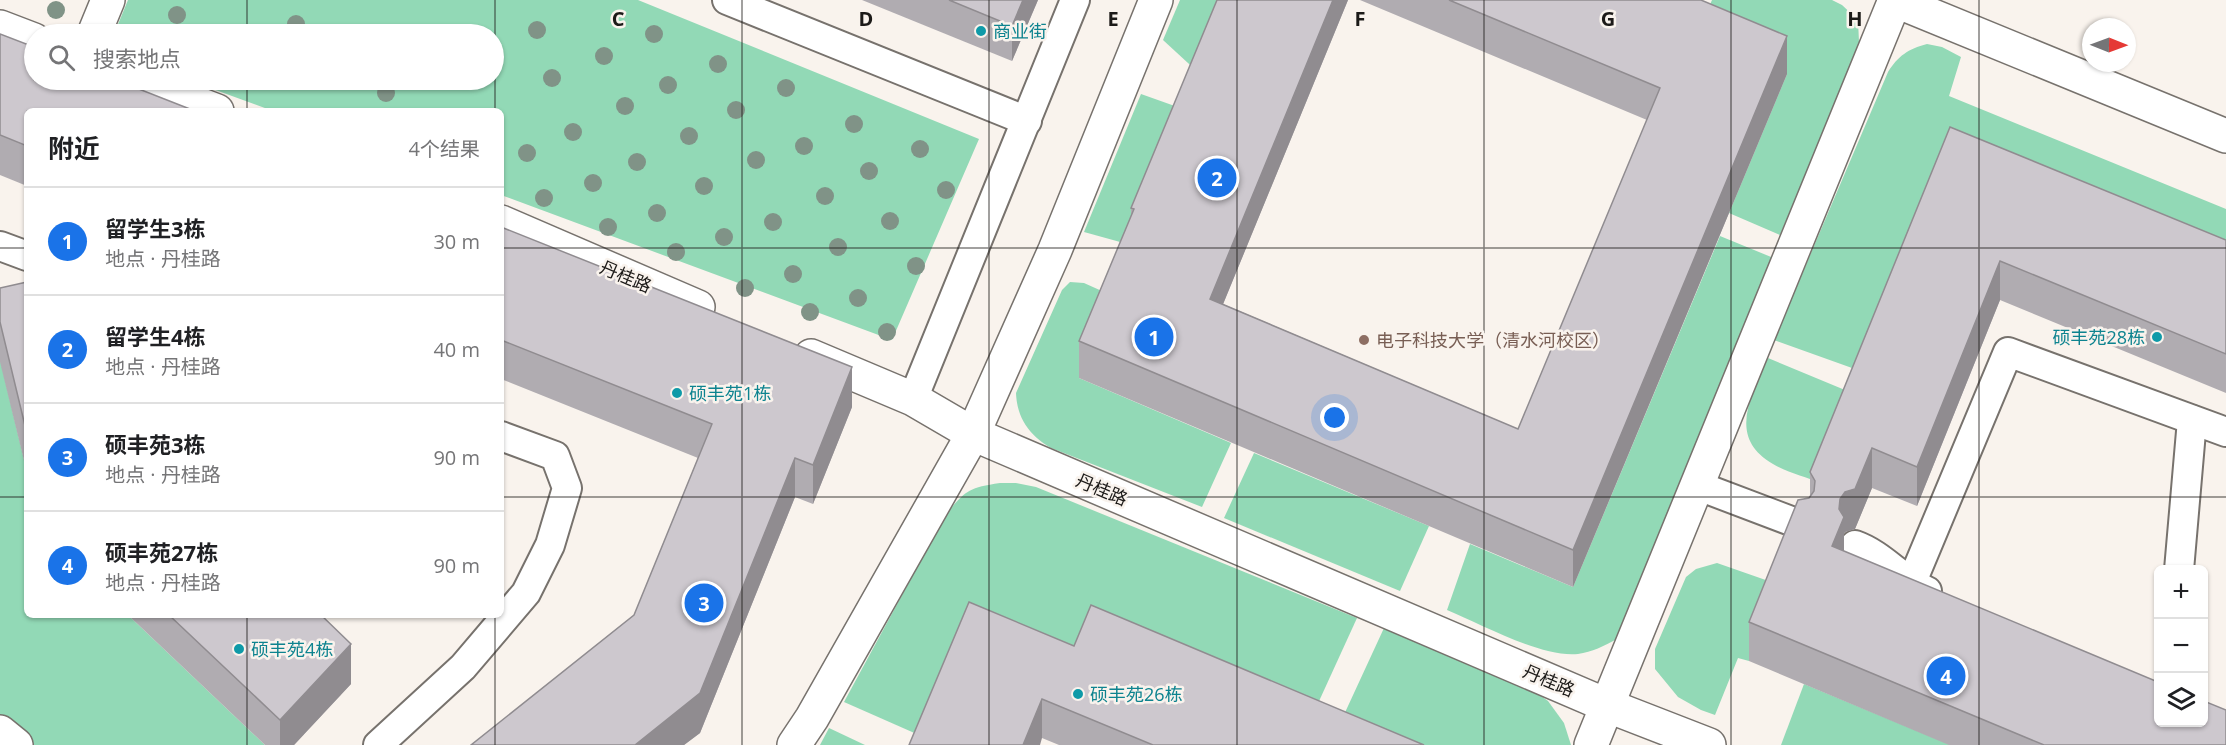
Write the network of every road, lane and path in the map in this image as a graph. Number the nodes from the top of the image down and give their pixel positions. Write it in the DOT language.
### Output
graph roads {
  1 [pos="108,0"];
  2 [pos="727,0"];
  3 [pos="1075,0"];
  4 [pos="1156,0"];
  5 [pos="1895,0"];
  6 [pos="98,24"];
  7 [pos="0,27"];
  8 [pos="24,36"];
  9 [pos="162,90"];
  10 [pos="209,108"];
  11 [pos="1027,121"];
  12 [pos="2226,136"];
  13 [pos="504,223"];
  14 [pos="0,246"];
  15 [pos="24,255"];
  16 [pos="729,320"];
  17 [pos="783,343"];
  18 [pos="913,399"];
  19 [pos="2192,420"];
  20 [pos="2226,432"];
  21 [pos="973,434"];
  22 [pos="504,437"];
  23 [pos="1696,485"];
  24 [pos="1799,524"];
  25 [pos="1855,545"];
  26 [pos="2179,565"];
  27 [pos="1911,584"];
  28 [pos="1953,603"];
  29 [pos="1606,705"];
  30 [pos="0,732"];
  31 [pos="16,745"];
  32 [pos="378,745"];
  33 [pos="794,745"];
  34 [pos="1591,745"];
  35 [pos="1709,745"];
  1 -- 6 [label="street"];
  2 -- 11 [label="lane"];
  3 -- 11 [label="lane"];
  4 -- 21 [label="street"];
  5 -- 12 [label="street"];
  5 -- 23 [label="street"];
  7 -- 8 [label="street"];
  9 -- 10 [label="street"];
  11 -- 18 [label="lane"];
  13 -- 16 [label="street, 丹桂路"];
  14 -- 15 [label="lane"];
  17 -- 18 [label="street, 丹桂路"];
  18 -- 21 [label="street, 丹桂路"];
  19 -- 20 [label="lane"];
  19 -- 26 [label="lane"];
  19 -- 27 [label="lane"];
  21 -- 29 [label="street, 丹桂路"];
  21 -- 33 [label="street"];
  22 -- 32 [label="lane"];
  23 -- 24 [label="lane"];
  23 -- 29 [label="street"];
  25 -- 27 [label="lane"];
  27 -- 28 [label="lane"];
  29 -- 34 [label="street"];
  29 -- 35 [label="street, 丹桂路"];
  30 -- 31 [label="street"];
}
